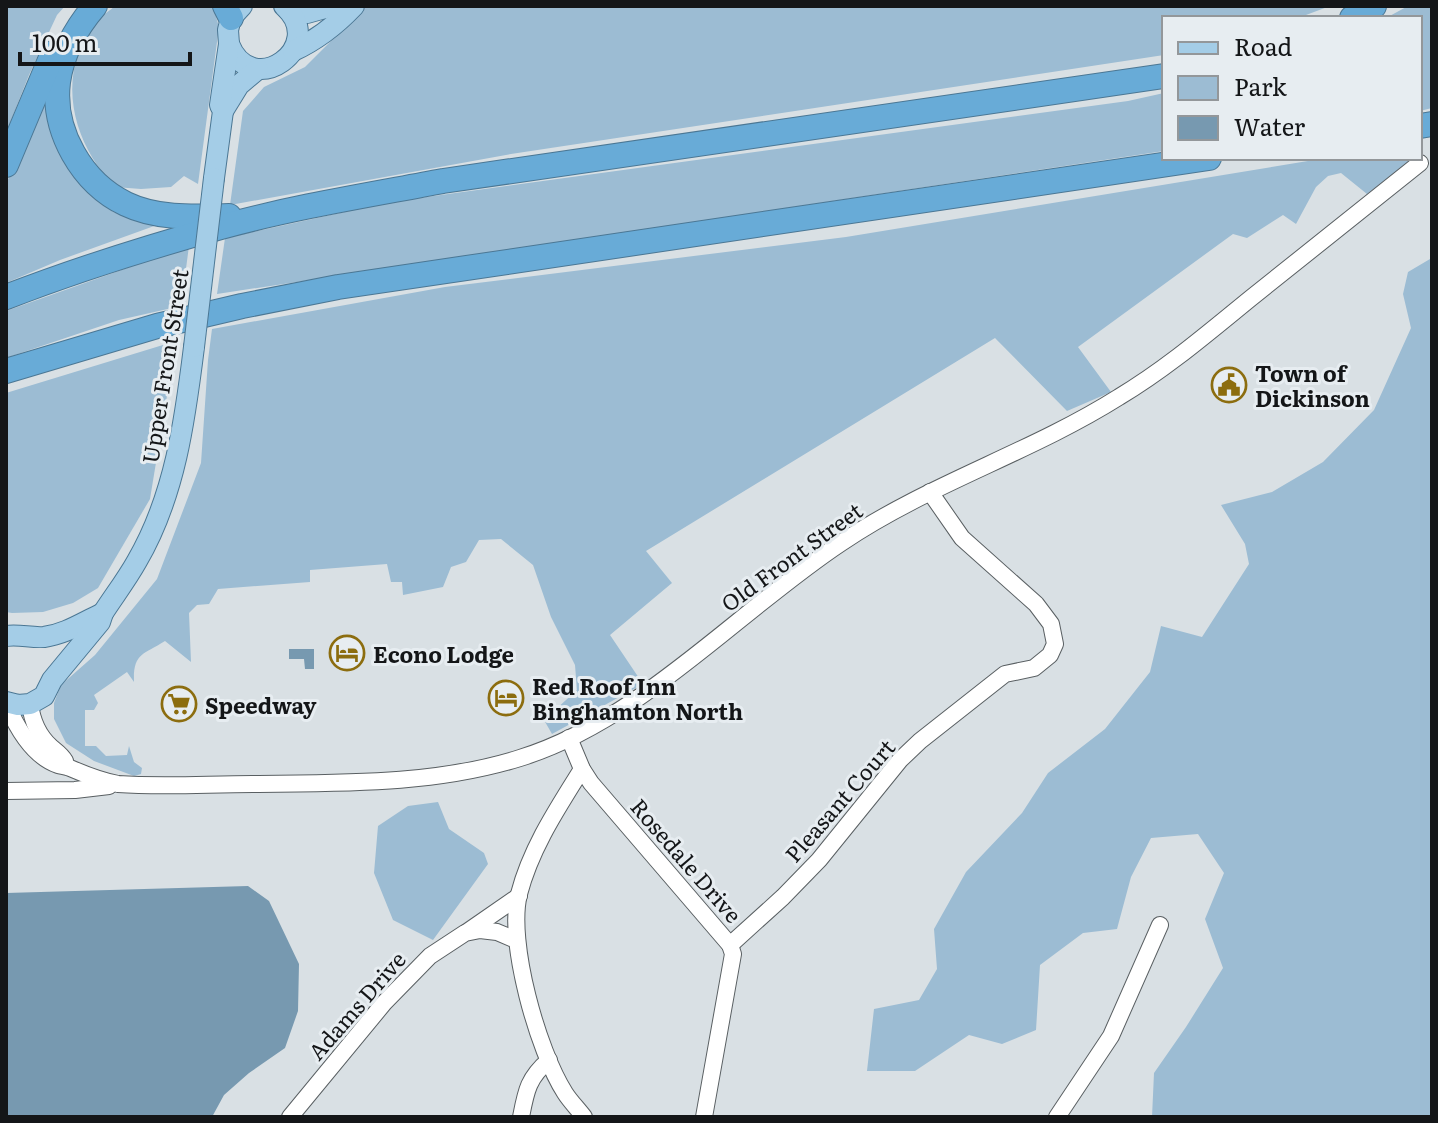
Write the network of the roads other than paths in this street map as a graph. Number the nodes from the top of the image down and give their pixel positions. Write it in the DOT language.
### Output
graph roads {
  1 [pos="80,6"];
  2 [pos="95,6"];
  3 [pos="332,6"];
  4 [pos="354,6"];
  5 [pos="1374,6"];
  6 [pos="286,8"];
  7 [pos="233,10"];
  8 [pos="1356,16"];
  9 [pos="229,44"];
  10 [pos="293,51"];
  11 [pos="258,69"];
  12 [pos="1162,76"];
  13 [pos="223,111"];
  14 [pos="1195,160"];
  15 [pos="1420,163"];
  16 [pos="6,165"];
  17 [pos="267,216"];
  18 [pos="6,297"];
  19 [pos="77,349"];
  20 [pos="6,371"];
  21 [pos="6,383"];
  22 [pos="930,492"];
  23 [pos="103,613"];
  24 [pos="6,636"];
  25 [pos="30,638"];
  26 [pos="52,680"];
  27 [pos="6,702"];
  28 [pos="30,704"];
  29 [pos="569,738"];
  30 [pos="68,766"];
  31 [pos="582,769"];
  32 [pos="118,784"];
  33 [pos="6,791"];
  34 [pos="519,896"];
  35 [pos="1160,925"];
  36 [pos="465,933"];
  37 [pos="516,940"];
  38 [pos="730,945"];
  39 [pos="549,1060"];
  40 [pos="290,1117"];
  41 [pos="521,1117"];
  42 [pos="584,1117"];
  43 [pos="704,1117"];
  44 [pos="1057,1117"];
  1 -- 16 [label="highway"];
  2 -- 17 [label="highway"];
  3 -- 6 [label="main road"];
  4 -- 10 [label="main road, Upper Front Street"];
  5 -- 8 [label="highway"];
  6 -- 10 [label="main road"];
  7 -- 9 [label="main road, Upper Front Street"];
  9 -- 11 [label="main road"];
  9 -- 13 [label="main road, Upper Front Street"];
  10 -- 11 [label="main road, Upper Front Street"];
  11 -- 13 [label="main road, Upper Front Street"];
  12 -- 17 [label="highway"];
  13 -- 23 [label="main road, Upper Front Street, bridge"];
  14 -- 19 [label="highway"];
  15 -- 22 [label="street, Old Front Street"];
  17 -- 18 [label="highway"];
  19 -- 20 [label="highway"];
  19 -- 21 [label="highway"];
  22 -- 29 [label="street, Old Front Street"];
  22 -- 38 [label="street, Pleasant Court"];
  23 -- 25 [label="main road"];
  23 -- 26 [label="main road, Upper Front Street"];
  24 -- 25 [label="main road"];
  25 -- 26 [label="main road"];
  26 -- 28 [label="main road, Upper Front Street"];
  27 -- 28 [label="main road"];
  27 -- 30 [label="street, Old Front Street"];
  28 -- 30 [label="street, Old Front Street"];
  29 -- 31 [label="street, Rosedale Drive"];
  29 -- 32 [label="street, Old Front Street"];
  30 -- 32 [label="street, Old Front Street"];
  31 -- 34 [label="street"];
  31 -- 38 [label="street, Rosedale Drive"];
  32 -- 33 [label="street, Old Front Street"];
  34 -- 36 [label="street, Adams Drive"];
  34 -- 37 [label="street"];
  35 -- 44 [label="street"];
  36 -- 37 [label="street"];
  36 -- 40 [label="street, Adams Drive"];
  37 -- 39 [label="street"];
  38 -- 43 [label="street, Rosedale Drive"];
  39 -- 41 [label="street"];
  39 -- 42 [label="street"];
}
